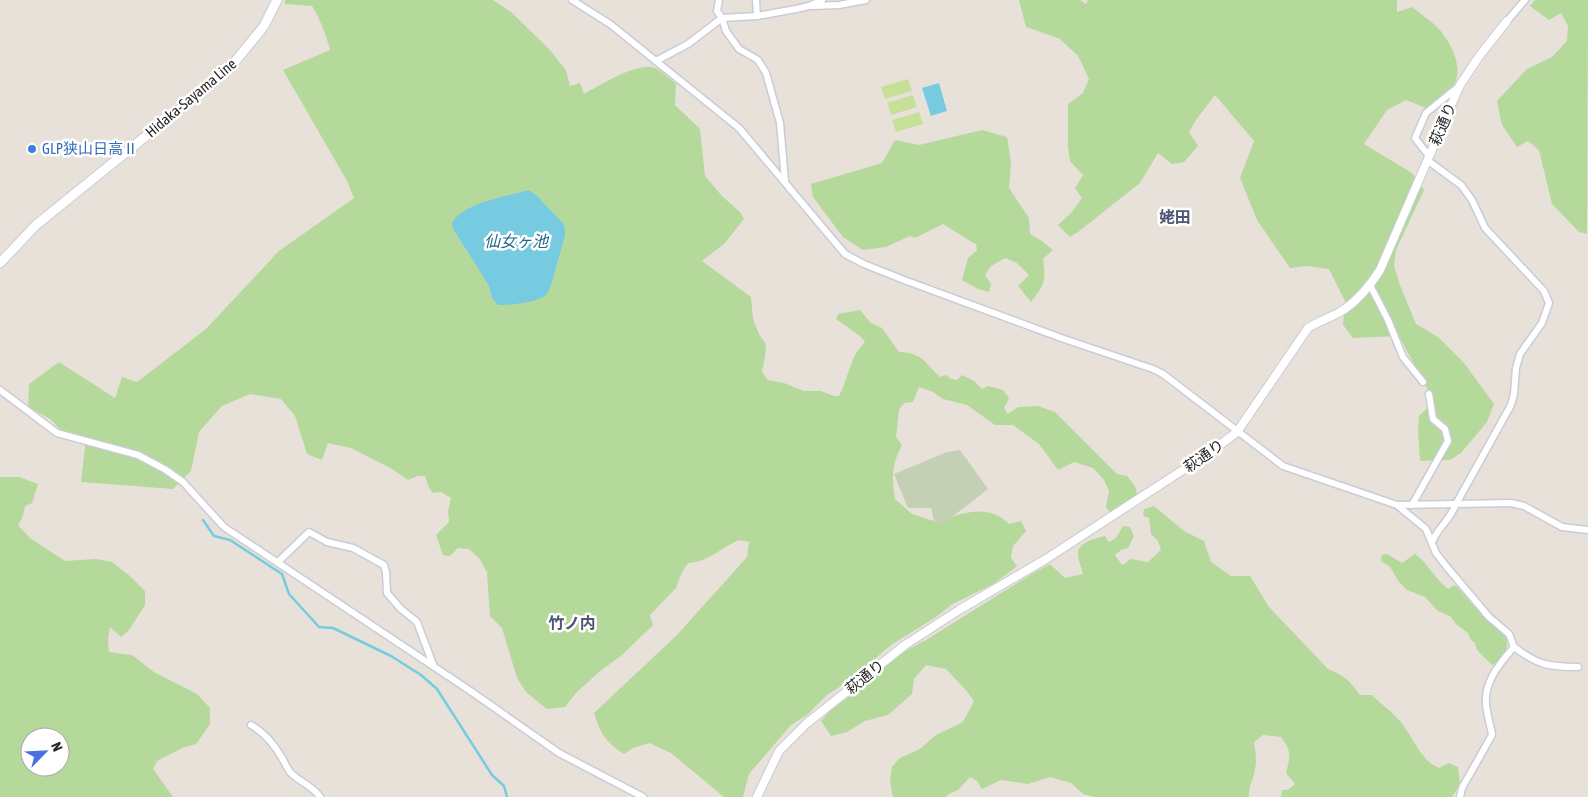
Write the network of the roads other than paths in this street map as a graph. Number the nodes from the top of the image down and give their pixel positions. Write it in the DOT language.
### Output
graph roads {
  1 [pos="277,0"];
  2 [pos="572,0"];
  3 [pos="719,0"];
  4 [pos="756,0"];
  5 [pos="795,0"];
  6 [pos="822,0"];
  7 [pos="866,0"];
  8 [pos="1525,0"];
  9 [pos="809,6"];
  10 [pos="796,9"];
  11 [pos="757,16"];
  12 [pos="722,18"];
  13 [pos="1507,21"];
  14 [pos="656,61"];
  15 [pos="1460,85"];
  16 [pos="1428,158"];
  17 [pos="785,181"];
  18 [pos="0,263"];
  19 [pos="1370,285"];
  20 [pos="1423,382"];
  21 [pos="0,390"];
  22 [pos="1428,394"];
  23 [pos="1237,432"];
  24 [pos="1456,504"];
  25 [pos="1397,505"];
  26 [pos="1412,505"];
  27 [pos="1426,528"];
  28 [pos="1588,530"];
  29 [pos="1437,532"];
  30 [pos="1432,542"];
  31 [pos="278,562"];
  32 [pos="1514,646"];
  33 [pos="434,667"];
  34 [pos="1578,667"];
  35 [pos="250,724"];
  36 [pos="320,797"];
  37 [pos="642,797"];
  38 [pos="757,797"];
  39 [pos="1460,797"];
  1 -- 18 [label="main road, Hidaka-Sayama Line"];
  2 -- 14 [label="street"];
  3 -- 12 [label="street"];
  4 -- 11 [label="street"];
  5 -- 10 [label="street"];
  6 -- 9 [label="street"];
  7 -- 9 [label="street"];
  8 -- 13 [label="street, 萩通り"];
  9 -- 10 [label="street"];
  10 -- 11 [label="street"];
  11 -- 12 [label="street"];
  12 -- 14 [label="street"];
  12 -- 17 [label="street"];
  13 -- 15 [label="street, 萩通り"];
  14 -- 17 [label="street"];
  15 -- 16 [label="street, 萩通り"];
  15 -- 16 [label="street"];
  16 -- 19 [label="street, 萩通り"];
  16 -- 24 [label="street"];
  17 -- 23 [label="street"];
  19 -- 20 [label="street"];
  19 -- 23 [label="street, 萩通り"];
  21 -- 31 [label="street"];
  22 -- 26 [label="street"];
  23 -- 25 [label="street"];
  23 -- 38 [label="street, 萩通り"];
  24 -- 26 [label="street"];
  24 -- 28 [label="street"];
  24 -- 29 [label="street"];
  25 -- 26 [label="street"];
  25 -- 27 [label="street"];
  27 -- 29 [label="street"];
  27 -- 30 [label="street"];
  29 -- 30 [label="street"];
  30 -- 32 [label="street"];
  31 -- 33 [label="street"];
  31 -- 33 [label="street"];
  32 -- 34 [label="street"];
  32 -- 39 [label="street"];
  33 -- 37 [label="street"];
  35 -- 36 [label="street"];
}
